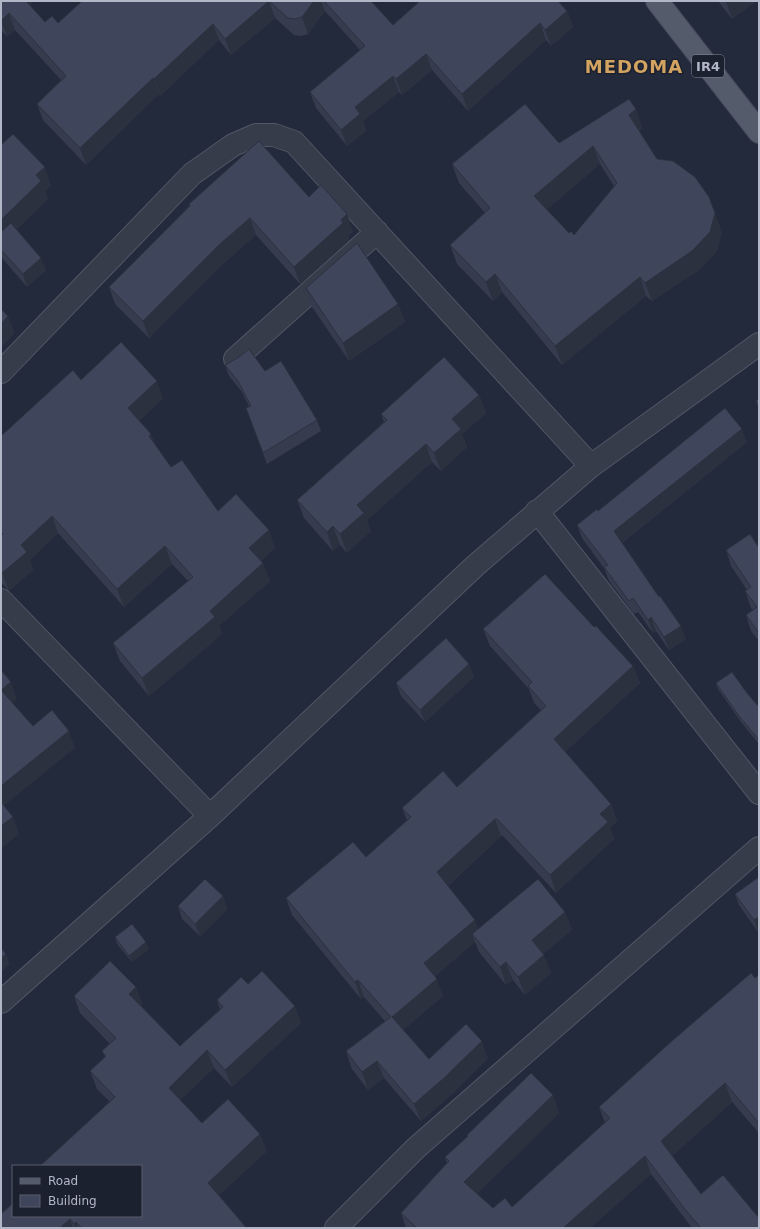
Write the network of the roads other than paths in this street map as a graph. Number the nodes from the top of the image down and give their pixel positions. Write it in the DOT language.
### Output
graph roads {
  1 [pos="657,1"];
  2 [pos="759,132"];
  3 [pos="378,232"];
  4 [pos="759,344"];
  5 [pos="235,359"];
  6 [pos="1,372"];
  7 [pos="591,466"];
  8 [pos="537,512"];
  9 [pos="1,600"];
  10 [pos="759,793"];
  11 [pos="210,816"];
  12 [pos="759,848"];
  13 [pos="1,1002"];
  14 [pos="336,1228"];
  1 -- 2 [label="main road, IR4"];
  3 -- 5 [label="street"];
  3 -- 6 [label="street"];
  3 -- 7 [label="street"];
  4 -- 7 [label="street"];
  7 -- 8 [label="street"];
  8 -- 10 [label="street"];
  8 -- 11 [label="street"];
  9 -- 11 [label="street"];
  11 -- 13 [label="street"];
  12 -- 14 [label="street"];
}
